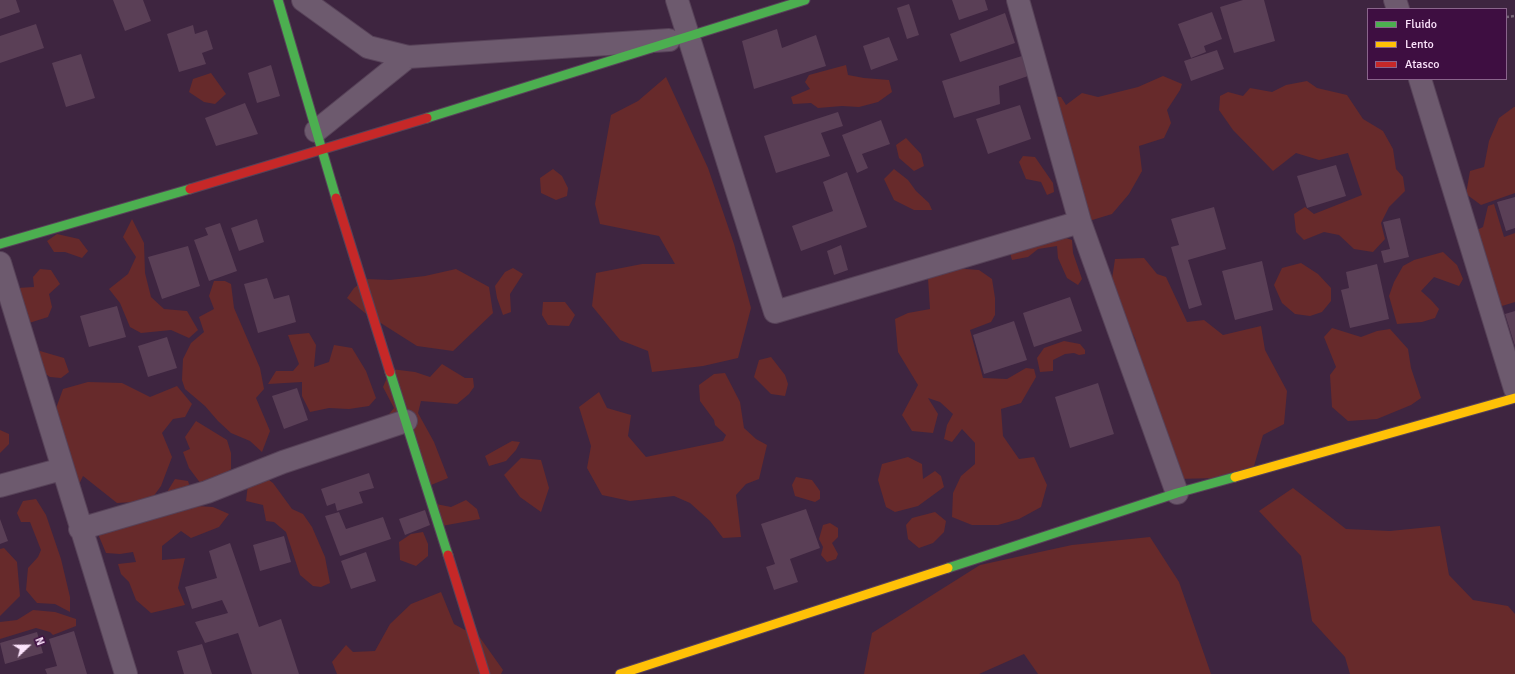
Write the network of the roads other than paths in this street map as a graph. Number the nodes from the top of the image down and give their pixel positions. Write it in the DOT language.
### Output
graph roads {
  1 [pos="278,0"];
  2 [pos="303,0"];
  3 [pos="677,0"];
  4 [pos="805,0"];
  5 [pos="1018,0"];
  6 [pos="688,38"];
  7 [pos="408,57"];
  8 [pos="1420,80"];
  9 [pos="318,141"];
  10 [pos="1080,222"];
  11 [pos="0,244"];
  12 [pos="0,263"];
  13 [pos="1515,389"];
  14 [pos="1515,398"];
  15 [pos="406,421"];
  16 [pos="62,469"];
  17 [pos="0,486"];
  18 [pos="1177,493"];
  19 [pos="80,530"];
  20 [pos="126,674"];
  21 [pos="485,674"];
  22 [pos="620,674"];
  1 -- 9 [label="street"];
  2 -- 7 [label="street"];
  3 -- 6 [label="street"];
  4 -- 6 [label="street"];
  5 -- 10 [label="street"];
  6 -- 7 [label="street"];
  6 -- 9 [label="street"];
  6 -- 10 [label="street"];
  7 -- 9 [label="street"];
  8 -- 13 [label="street"];
  9 -- 11 [label="street"];
  9 -- 15 [label="street"];
  10 -- 18 [label="street"];
  12 -- 16 [label="street"];
  14 -- 18 [label="street"];
  15 -- 19 [label="street"];
  15 -- 21 [label="street"];
  16 -- 17 [label="street"];
  16 -- 19 [label="street"];
  18 -- 22 [label="street"];
  19 -- 20 [label="street"];
}
